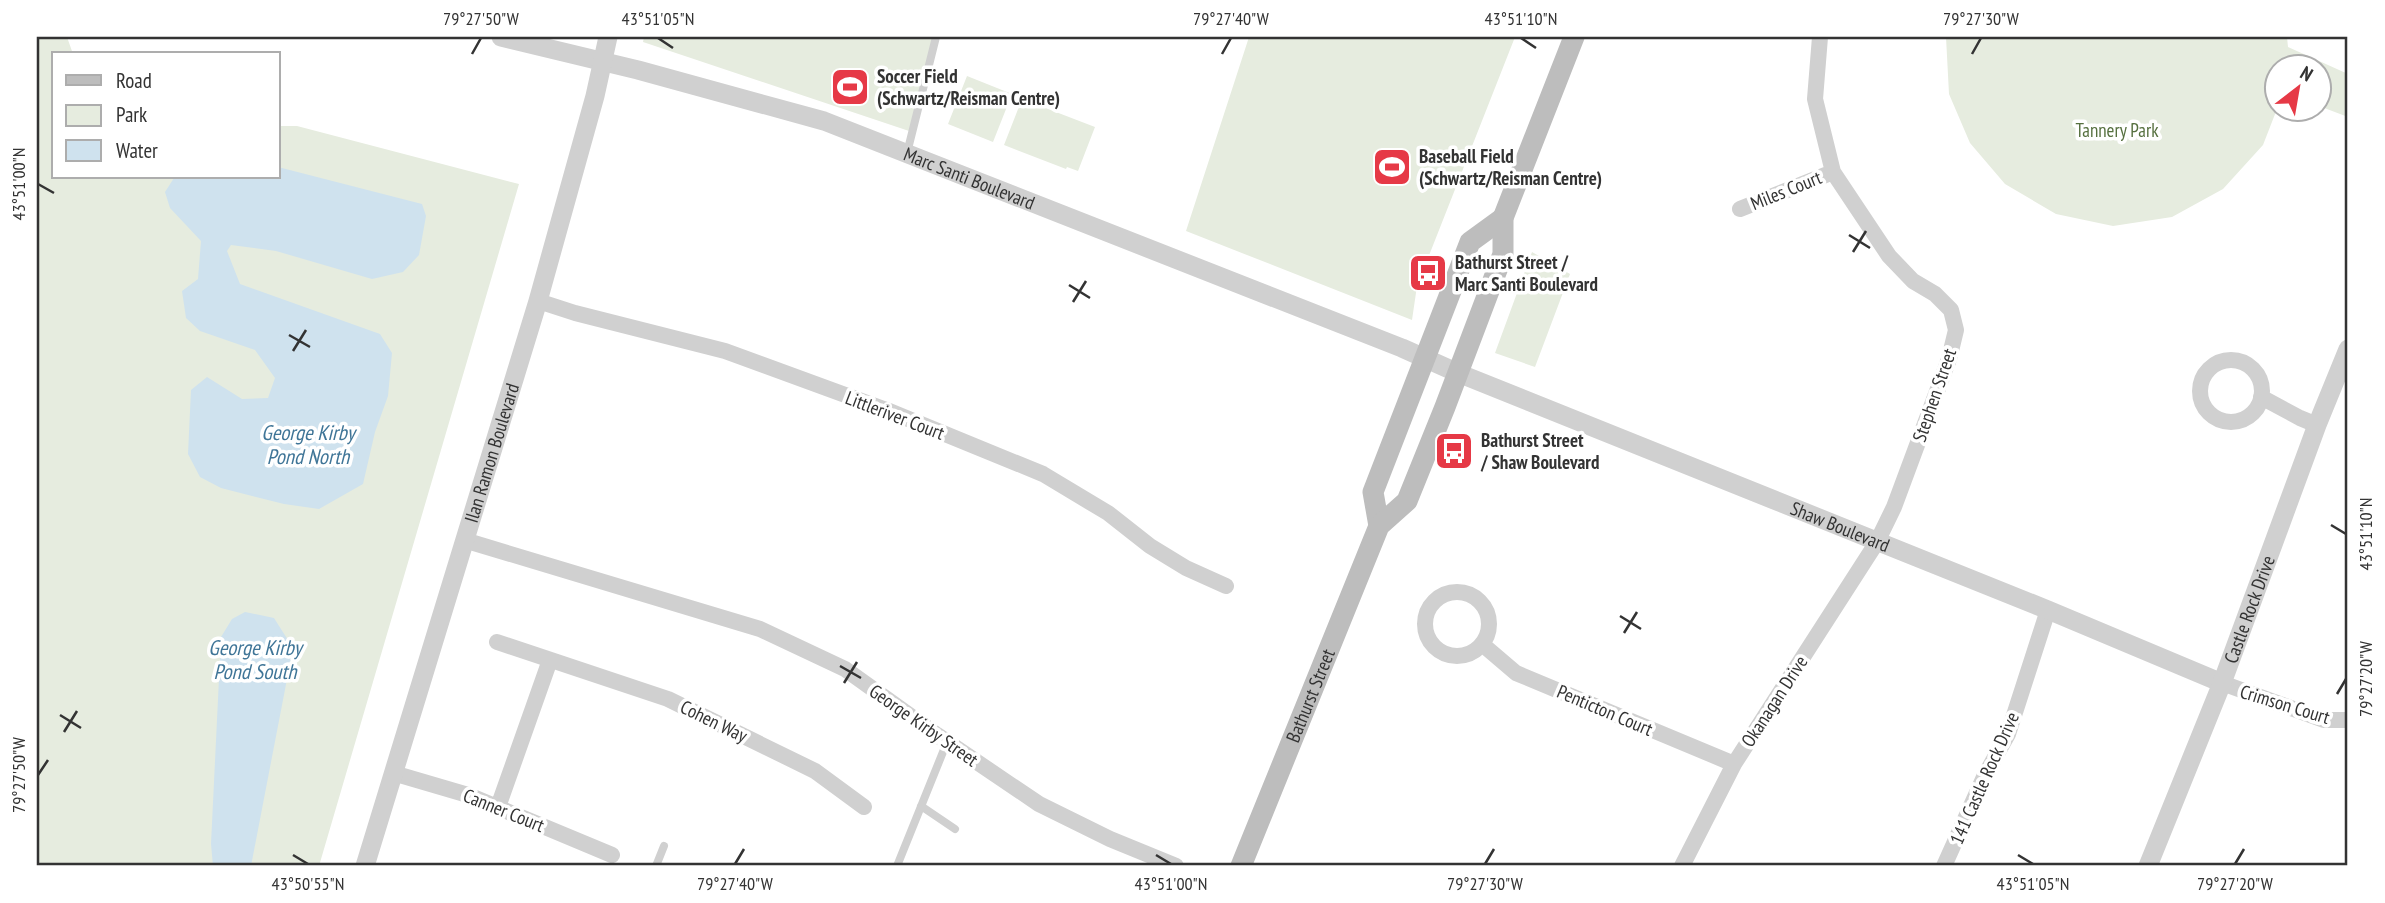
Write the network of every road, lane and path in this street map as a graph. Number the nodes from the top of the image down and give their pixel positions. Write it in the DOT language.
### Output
graph roads {
  1 [pos="501,37"];
  2 [pos="608,37"];
  3 [pos="936,37"];
  4 [pos="1573,37"];
  5 [pos="1820,37"];
  6 [pos="604,63"];
  7 [pos="907,153"];
  8 [pos="1833,172"];
  9 [pos="1740,209"];
  10 [pos="1503,218"];
  11 [pos="538,302"];
  12 [pos="2348,349"];
  13 [pos="1424,358"];
  14 [pos="1458,373"];
  15 [pos="2261,397"];
  16 [pos="2317,425"];
  17 [pos="1379,526"];
  18 [pos="464,540"];
  19 [pos="1877,542"];
  20 [pos="1226,586"];
  21 [pos="2048,610"];
  22 [pos="497,642"];
  23 [pos="1482,645"];
  24 [pos="551,660"];
  25 [pos="2222,683"];
  26 [pos="2348,720"];
  27 [pos="947,742"];
  28 [pos="1734,764"];
  29 [pos="393,773"];
  30 [pos="921,806"];
  31 [pos="498,807"];
  32 [pos="864,807"];
  33 [pos="955,829"];
  34 [pos="664,846"];
  35 [pos="612,855"];
  36 [pos="365,866"];
  37 [pos="656,866"];
  38 [pos="897,866"];
  39 [pos="1176,866"];
  40 [pos="1241,866"];
  41 [pos="1682,866"];
  42 [pos="1944,866"];
  43 [pos="2148,866"];
  1 -- 6 [label="street, Marc Santi Boulevard"];
  2 -- 6 [label="street, Ilan Ramon Boulevard"];
  3 -- 7 [label="lane"];
  4 -- 10 [label="main road, Bathurst Street"];
  5 -- 8 [label="street, Stephen Street"];
  6 -- 7 [label="street, Marc Santi Boulevard"];
  6 -- 11 [label="street, Ilan Ramon Boulevard"];
  7 -- 13 [label="street, Marc Santi Boulevard"];
  8 -- 9 [label="street, Miles Court"];
  8 -- 19 [label="street, Stephen Street"];
  10 -- 13 [label="main road"];
  10 -- 14 [label="main road, Bathurst Street"];
  11 -- 18 [label="street, Ilan Ramon Boulevard"];
  11 -- 20 [label="street, Littleriver Court"];
  12 -- 16 [label="street, Castle Rock Drive"];
  13 -- 14 [label="street, Marc Santi Boulevard"];
  13 -- 17 [label="main road"];
  14 -- 17 [label="main road, Bathurst Street"];
  14 -- 19 [label="street, Shaw Boulevard"];
  15 -- 16 [label="street"];
  16 -- 25 [label="street, Castle Rock Drive"];
  17 -- 40 [label="main road, Bathurst Street"];
  18 -- 27 [label="street, George Kirby Street"];
  18 -- 29 [label="street, Ilan Ramon Boulevard"];
  19 -- 21 [label="street, Shaw Boulevard"];
  19 -- 28 [label="street, Okanagan Drive"];
  21 -- 25 [label="street, Shaw Boulevard"];
  21 -- 42 [label="street, 141 Castle Rock Drive"];
  22 -- 24 [label="street, Cohen Way"];
  23 -- 23 [label="street"];
  23 -- 28 [label="street, Penticton Court"];
  24 -- 31 [label="street"];
  24 -- 32 [label="street, Cohen Way"];
  25 -- 26 [label="street, Crimson Court"];
  25 -- 43 [label="street, Castle Rock Drive"];
  27 -- 30 [label="lane"];
  27 -- 39 [label="street, George Kirby Street"];
  28 -- 41 [label="street, Okanagan Drive"];
  29 -- 31 [label="street, Canner Court"];
  29 -- 36 [label="street, Ilan Ramon Boulevard"];
  30 -- 33 [label="lane"];
  30 -- 38 [label="lane"];
  31 -- 35 [label="street, Canner Court"];
  34 -- 37 [label="lane"];
}
